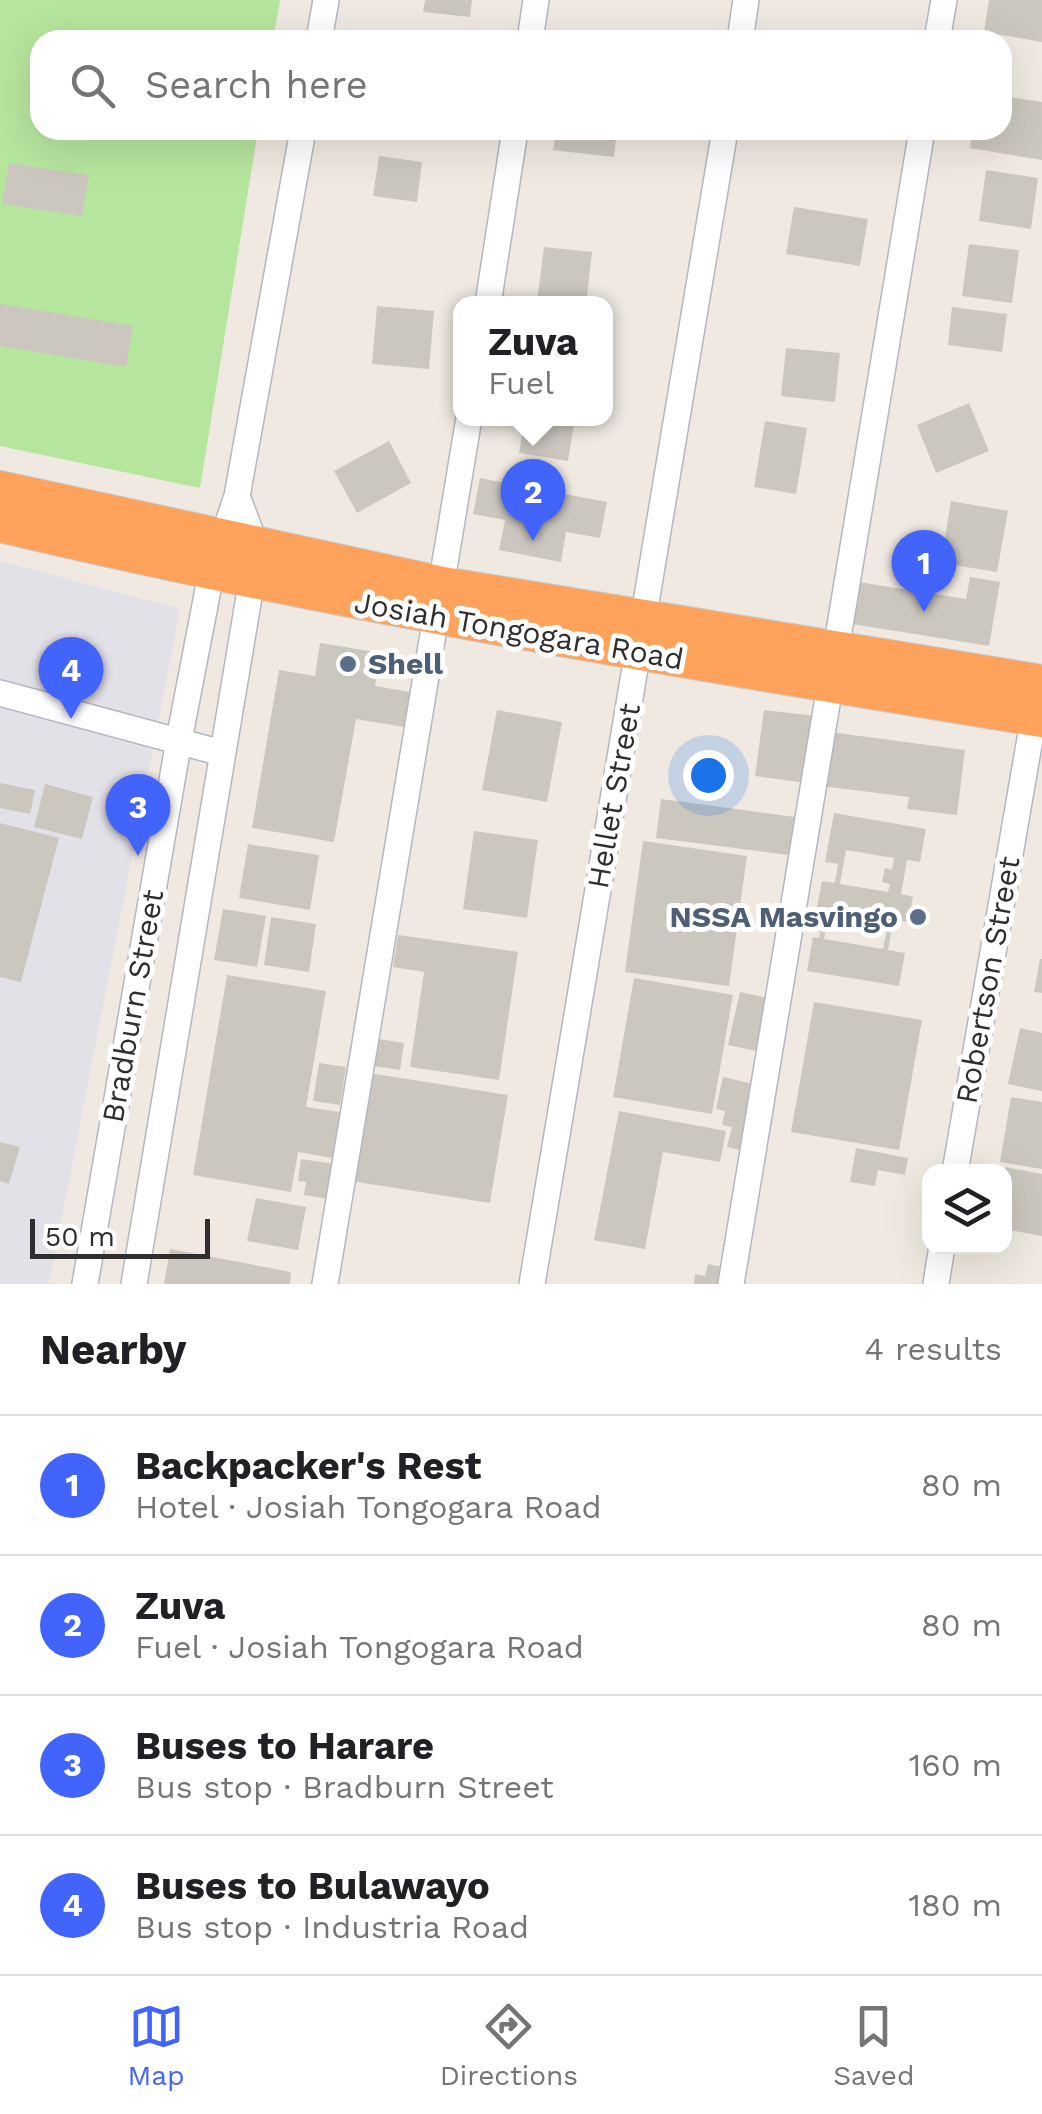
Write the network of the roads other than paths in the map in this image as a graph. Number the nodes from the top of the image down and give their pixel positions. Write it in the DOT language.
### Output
graph roads {
  1 [pos="326,0"];
  2 [pos="536,0"];
  3 [pos="746,0"];
  4 [pos="944,0"];
  5 [pos="321,30"];
  6 [pos="532,30"];
  7 [pos="742,30"];
  8 [pos="939,30"];
  9 [pos="301,140"];
  10 [pos="514,140"];
  11 [pos="723,140"];
  12 [pos="920,140"];
  13 [pos="489,296"];
  14 [pos="469,426"];
  15 [pos="0,490"];
  16 [pos="237,496"];
  17 [pos="0,524"];
  18 [pos="215,557"];
  19 [pos="254,566"];
  20 [pos="440,602"];
  21 [pos="641,637"];
  22 [pos="834,667"];
  23 [pos="0,693"];
  24 [pos="1040,694"];
  25 [pos="178,740"];
  26 [pos="222,753"];
  27 [pos="956,1164"];
  28 [pos="941,1254"];
  29 [pos="85,1284"];
  30 [pos="134,1284"];
  31 [pos="324,1284"];
  32 [pos="532,1284"];
  33 [pos="731,1284"];
  34 [pos="936,1284"];
  1 -- 5 [label="street"];
  2 -- 6 [label="street"];
  3 -- 7 [label="street"];
  4 -- 8 [label="street"];
  9 -- 16 [label="street, Bradburn Street"];
  10 -- 13 [label="street"];
  11 -- 21 [label="street, Hellet Street"];
  12 -- 22 [label="street"];
  14 -- 20 [label="street"];
  15 -- 18 [label="highway, Josiah Tongogara Road"];
  16 -- 18 [label="street, Bradburn Street"];
  16 -- 19 [label="street"];
  17 -- 18 [label="highway, Josiah Tongogara Road"];
  18 -- 19 [label="highway, Josiah Tongogara Road"];
  18 -- 25 [label="street, Bradburn Street"];
  19 -- 20 [label="highway, Josiah Tongogara Road"];
  19 -- 26 [label="street, Bradburn Street"];
  20 -- 21 [label="highway, Josiah Tongogara Road"];
  20 -- 31 [label="street"];
  21 -- 22 [label="highway, Josiah Tongogara Road"];
  21 -- 32 [label="street, Hellet Street"];
  22 -- 24 [label="highway, Josiah Tongogara Road"];
  22 -- 33 [label="street"];
  23 -- 25 [label="street"];
  24 -- 27 [label="street, Robertson Street"];
  25 -- 26 [label="street"];
  25 -- 29 [label="street, Bradburn Street"];
  26 -- 30 [label="street, Bradburn Street"];
  28 -- 34 [label="street"];
}
